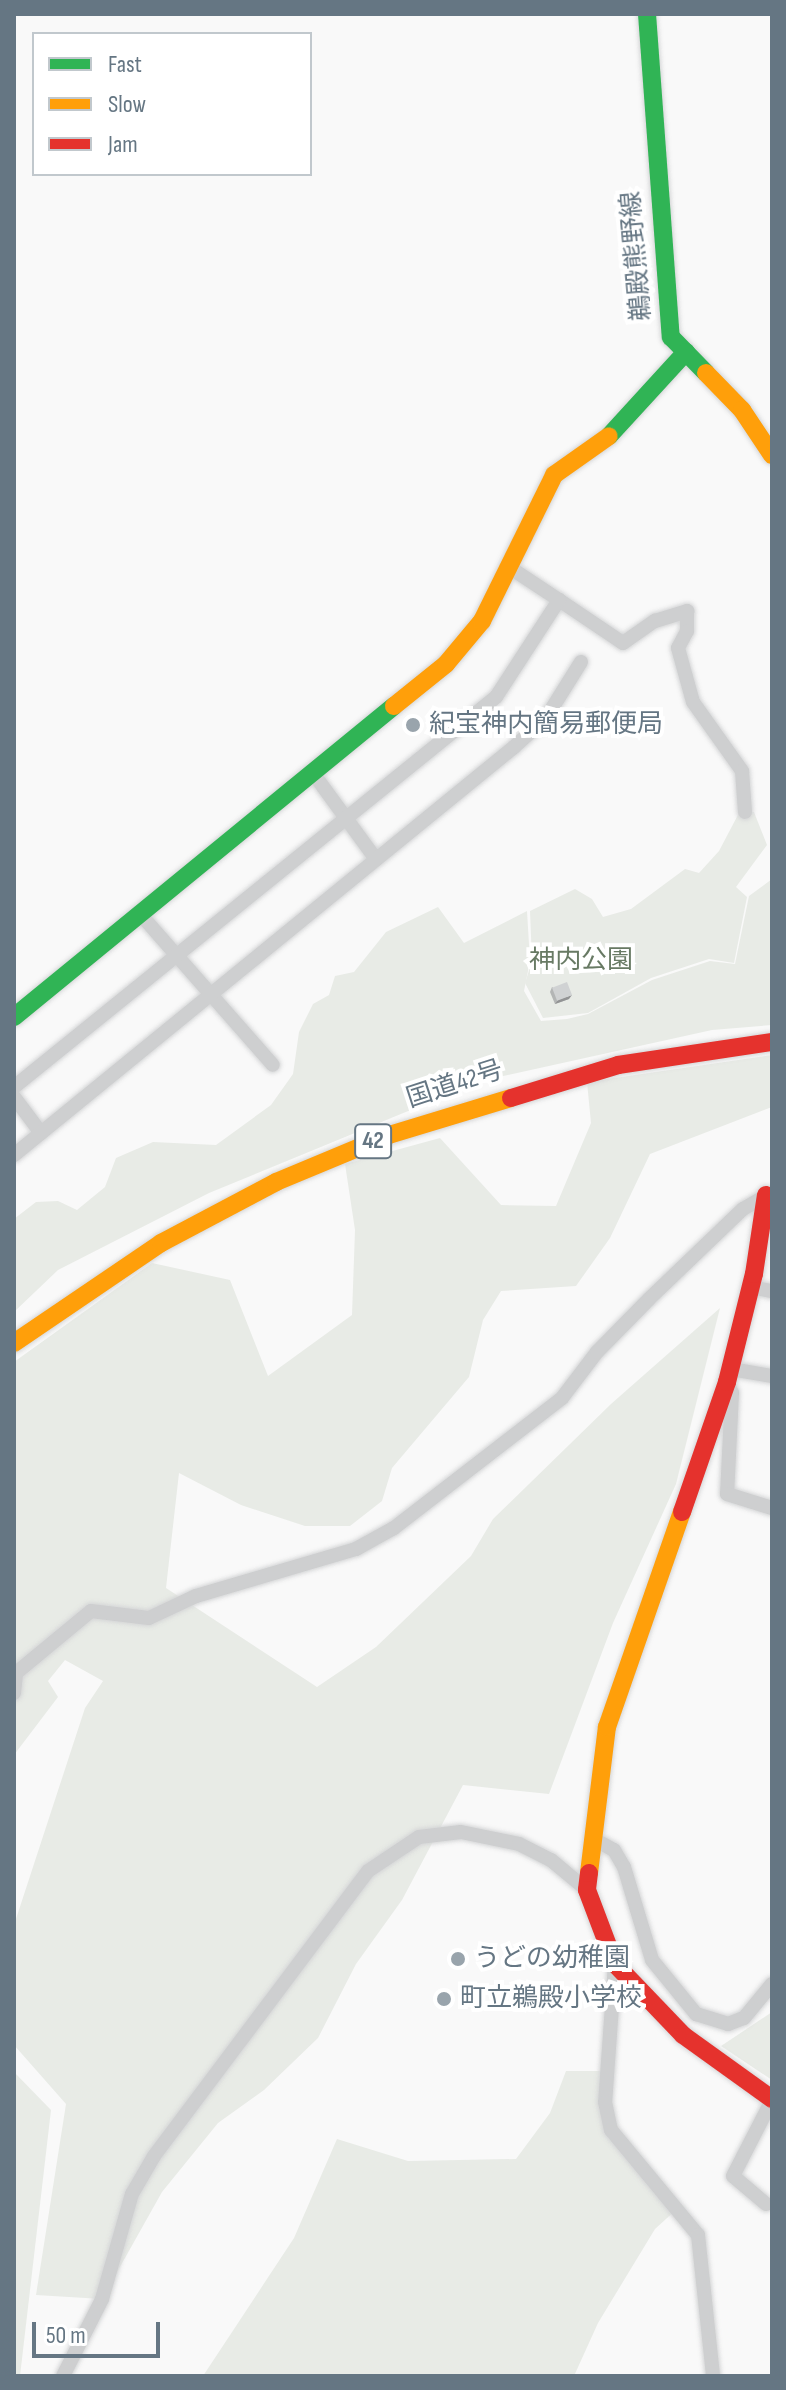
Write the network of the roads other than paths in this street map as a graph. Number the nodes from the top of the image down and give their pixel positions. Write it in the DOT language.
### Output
graph roads {
  1 [pos="647,14"];
  2 [pos="686,352"];
  3 [pos="772,455"];
  4 [pos="512,569"];
  5 [pos="559,600"];
  6 [pos="581,662"];
  7 [pos="313,773"];
  8 [pos="745,812"];
  9 [pos="347,819"];
  10 [pos="375,858"];
  11 [pos="142,916"];
  12 [pos="178,957"];
  13 [pos="209,992"];
  14 [pos="14,1017"];
  15 [pos="772,1042"];
  16 [pos="273,1065"];
  17 [pos="14,1087"];
  18 [pos="14,1097"];
  19 [pos="41,1133"];
  20 [pos="14,1155"];
  21 [pos="769,1194"];
  22 [pos="751,1287"];
  23 [pos="772,1291"];
  24 [pos="14,1343"];
  25 [pos="729,1376"];
  26 [pos="772,1376"];
  27 [pos="772,1508"];
  28 [pos="14,1693"];
  29 [pos="592,1838"];
  30 [pos="587,1890"];
  31 [pos="615,1964"];
  32 [pos="772,1984"];
  33 [pos="772,2100"];
  34 [pos="766,2204"];
  35 [pos="63,2376"];
  36 [pos="713,2376"];
  1 -- 2 [label="main road, 鵜殿熊野線"];
  2 -- 3 [label="main road, 鵜殿熊野線"];
  2 -- 4 [label="main road"];
  4 -- 5 [label="street"];
  4 -- 7 [label="main road"];
  5 -- 8 [label="street"];
  5 -- 9 [label="street"];
  6 -- 10 [label="street"];
  7 -- 9 [label="street"];
  7 -- 11 [label="main road"];
  9 -- 10 [label="street"];
  9 -- 12 [label="street"];
  10 -- 13 [label="street"];
  11 -- 12 [label="street"];
  11 -- 14 [label="main road"];
  12 -- 13 [label="street"];
  12 -- 17 [label="street"];
  13 -- 16 [label="street"];
  13 -- 19 [label="street"];
  15 -- 24 [label="main road, 国道42号 / 42"];
  18 -- 19 [label="street"];
  19 -- 20 [label="street"];
  21 -- 22 [label="main road"];
  21 -- 28 [label="street"];
  22 -- 23 [label="street"];
  22 -- 25 [label="main road"];
  25 -- 26 [label="street"];
  25 -- 27 [label="street"];
  25 -- 29 [label="main road"];
  29 -- 30 [label="main road"];
  29 -- 32 [label="street"];
  30 -- 31 [label="main road"];
  30 -- 35 [label="street"];
  31 -- 33 [label="main road"];
  31 -- 36 [label="street"];
  33 -- 34 [label="street"];
}
